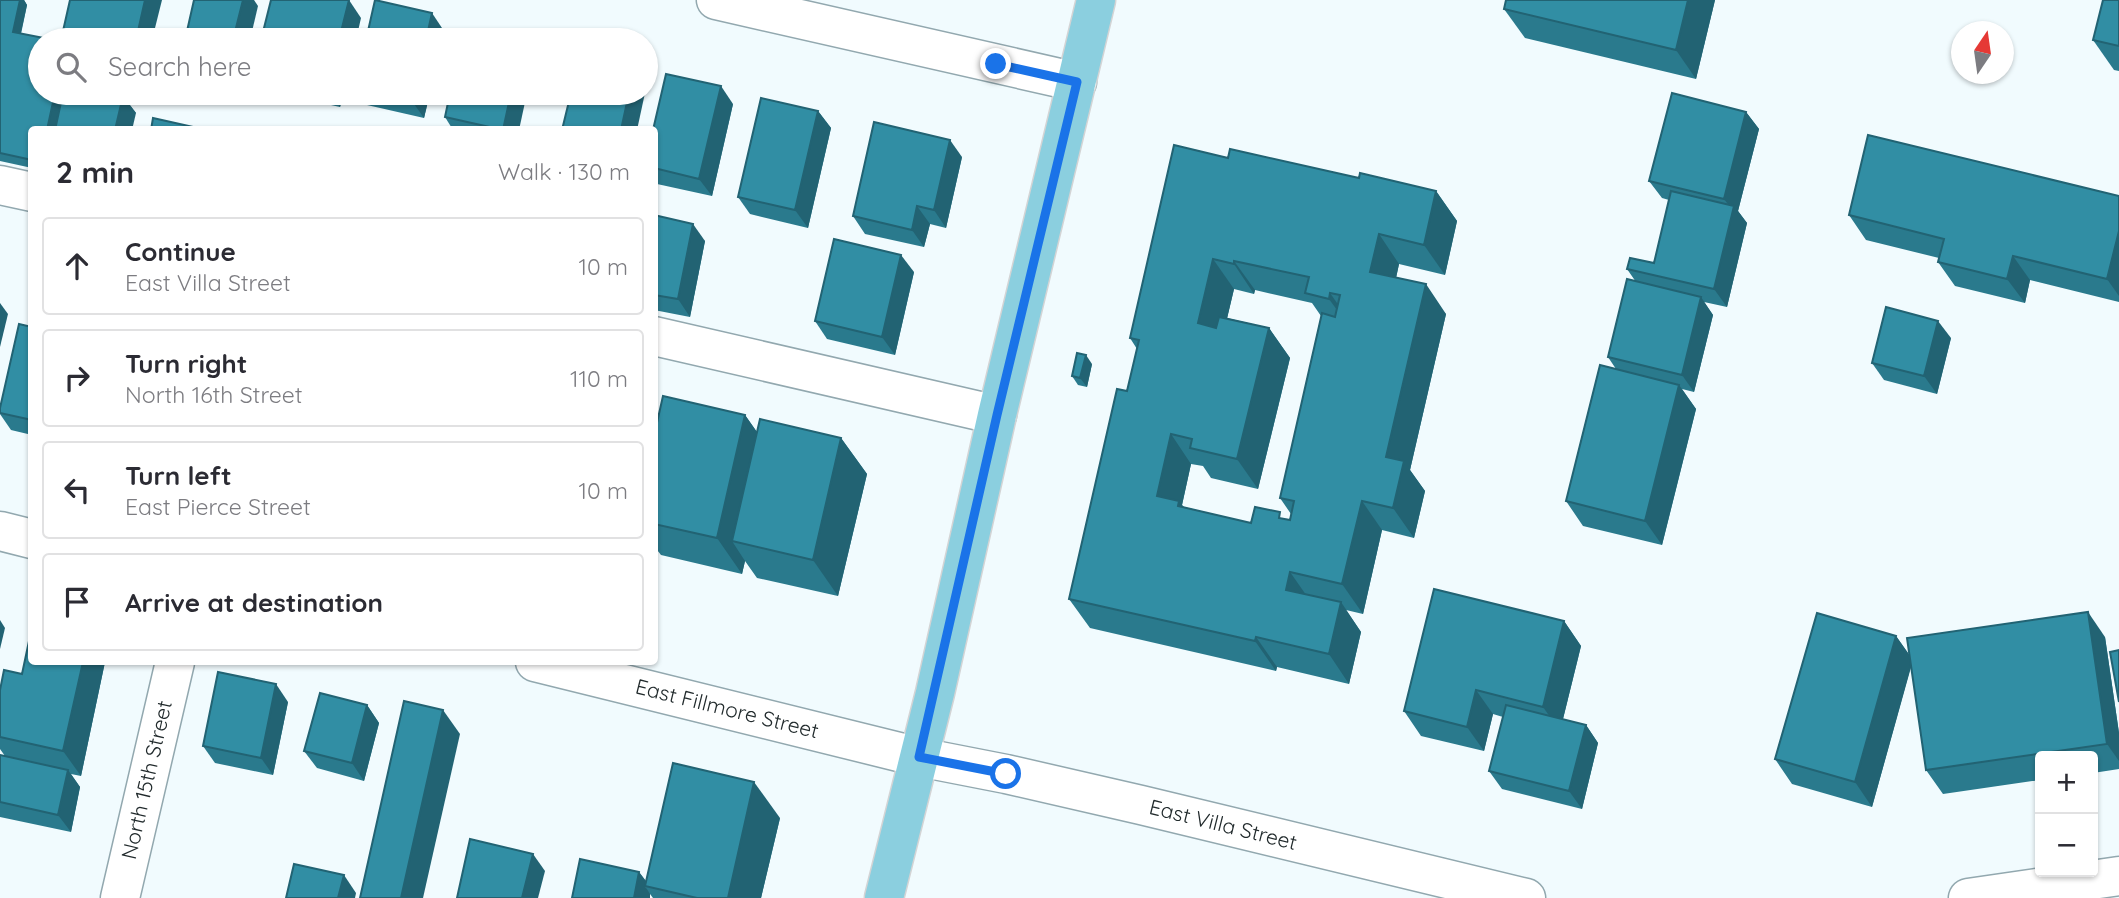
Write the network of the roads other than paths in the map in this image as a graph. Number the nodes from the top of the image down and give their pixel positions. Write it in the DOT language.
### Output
graph roads {
  1 [pos="716,0"];
  2 [pos="1096,0"];
  3 [pos="1077,82"];
  4 [pos="0,185"];
  5 [pos="28,191"];
  6 [pos="658,337"];
  7 [pos="997,415"];
  8 [pos="0,531"];
  9 [pos="28,538"];
  10 [pos="175,665"];
  11 [pos="547,665"];
  12 [pos="919,757"];
  13 [pos="2119,876"];
  14 [pos="1410,884"];
  15 [pos="120,898"];
  16 [pos="884,898"];
  17 [pos="1526,898"];
  18 [pos="1969,898"];
  1 -- 3 [label="street"];
  2 -- 3 [label="main road"];
  3 -- 7 [label="main road"];
  4 -- 5 [label="street"];
  6 -- 7 [label="street"];
  7 -- 12 [label="main road"];
  8 -- 9 [label="street"];
  10 -- 15 [label="street, North 15th Street"];
  11 -- 12 [label="street, East Fillmore Street"];
  12 -- 14 [label="street, East Villa Street"];
  12 -- 16 [label="main road"];
  13 -- 18 [label="street"];
  14 -- 17 [label="street, East Villa Street"];
}
